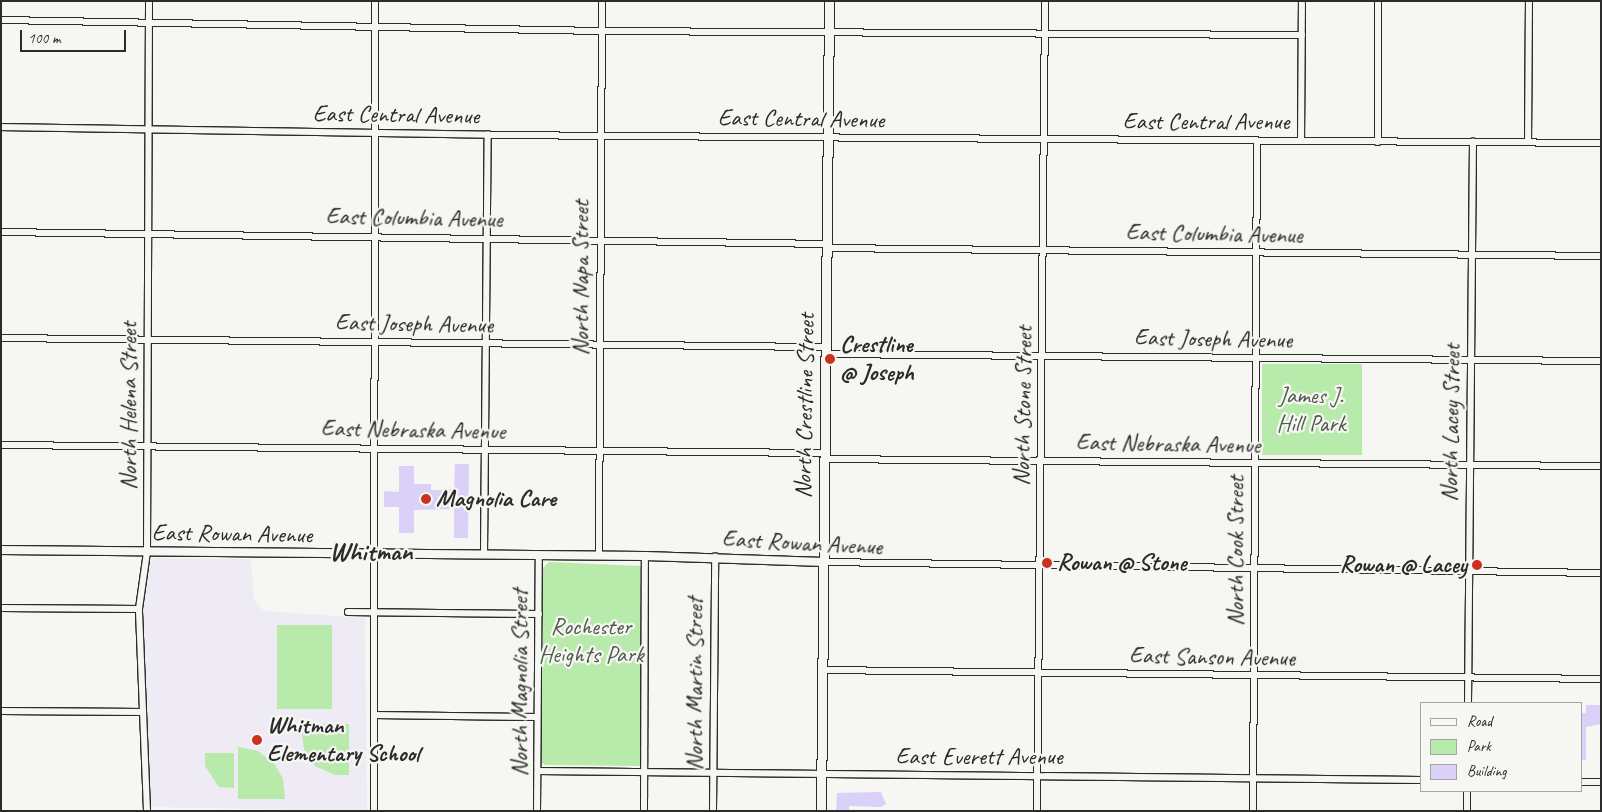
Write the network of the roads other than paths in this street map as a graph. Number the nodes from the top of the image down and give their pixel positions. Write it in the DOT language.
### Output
graph roads {
  1 [pos="149,1"];
  2 [pos="375,1"];
  3 [pos="602,1"];
  4 [pos="829,1"];
  5 [pos="1045,1"];
  6 [pos="1302,1"];
  7 [pos="1378,1"];
  8 [pos="1528,1"];
  9 [pos="1,20"];
  10 [pos="149,23"];
  11 [pos="375,28"];
  12 [pos="601,31"];
  13 [pos="828,32"];
  14 [pos="1044,34"];
  15 [pos="1302,35"];
  16 [pos="1,127"];
  17 [pos="148,130"];
  18 [pos="374,134"];
  19 [pos="488,135"];
  20 [pos="601,136"];
  21 [pos="827,138"];
  22 [pos="1044,140"];
  23 [pos="1257,141"];
  24 [pos="1301,141"];
  25 [pos="1378,142"];
  26 [pos="1473,142"];
  27 [pos="1528,142"];
  28 [pos="1601,143"];
  29 [pos="1,232"];
  30 [pos="148,234"];
  31 [pos="373,236"];
  32 [pos="487,238"];
  33 [pos="599,238"];
  34 [pos="826,246"];
  35 [pos="1043,250"];
  36 [pos="1258,253"];
  37 [pos="1472,255"];
  38 [pos="1601,256"];
  39 [pos="1,338"];
  40 [pos="148,340"];
  41 [pos="373,342"];
  42 [pos="486,344"];
  43 [pos="599,345"];
  44 [pos="826,351"];
  45 [pos="1042,355"];
  46 [pos="1257,358"];
  47 [pos="1471,360"];
  48 [pos="1601,361"];
  49 [pos="1,444"];
  50 [pos="148,447"];
  51 [pos="372,448"];
  52 [pos="484,450"];
  53 [pos="598,451"];
  54 [pos="824,456"];
  55 [pos="1040,461"];
  56 [pos="1255,464"];
  57 [pos="1470,466"];
  58 [pos="1601,466"];
  59 [pos="1,550"];
  60 [pos="147,552"];
  61 [pos="373,554"];
  62 [pos="484,554"];
  63 [pos="539,555"];
  64 [pos="599,555"];
  65 [pos="645,556"];
  66 [pos="715,557"];
  67 [pos="824,562"];
  68 [pos="1039,567"];
  69 [pos="1254,570"];
  70 [pos="1468,572"];
  71 [pos="1601,573"];
  72 [pos="1,608"];
  73 [pos="139,609"];
  74 [pos="348,612"];
  75 [pos="373,612"];
  76 [pos="539,614"];
  77 [pos="822,670"];
  78 [pos="1038,673"];
  79 [pos="1254,676"];
  80 [pos="1468,679"];
  81 [pos="1601,679"];
  82 [pos="1468,702"];
  83 [pos="1,711"];
  84 [pos="142,712"];
  85 [pos="374,715"];
  86 [pos="538,717"];
  87 [pos="538,771"];
  88 [pos="644,772"];
  89 [pos="714,773"];
  90 [pos="821,774"];
  91 [pos="1038,776"];
  92 [pos="1253,778"];
  93 [pos="1420,780"];
  94 [pos="1582,782"];
  95 [pos="1601,782"];
  96 [pos="1467,792"];
  97 [pos="147,811"];
  98 [pos="374,811"];
  99 [pos="537,811"];
  100 [pos="644,811"];
  101 [pos="713,811"];
  102 [pos="820,811"];
  103 [pos="1037,811"];
  104 [pos="1252,811"];
  105 [pos="1467,811"];
  1 -- 10 [label="street, North Helena Street"];
  2 -- 11 [label="street"];
  3 -- 12 [label="street, North Napa Street"];
  4 -- 13 [label="main road, North Crestline Street"];
  5 -- 14 [label="street, North Stone Street"];
  6 -- 15 [label="street"];
  7 -- 25 [label="street"];
  8 -- 27 [label="street"];
  9 -- 10 [label="street"];
  10 -- 11 [label="street"];
  10 -- 17 [label="street, North Helena Street"];
  11 -- 12 [label="street"];
  11 -- 18 [label="street"];
  12 -- 13 [label="street"];
  12 -- 20 [label="street, North Napa Street"];
  13 -- 14 [label="street"];
  13 -- 21 [label="main road, North Crestline Street"];
  14 -- 15 [label="street"];
  14 -- 22 [label="street, North Stone Street"];
  15 -- 24 [label="street"];
  16 -- 17 [label="street, East Central Avenue"];
  17 -- 18 [label="street, East Central Avenue"];
  17 -- 30 [label="street, North Helena Street"];
  18 -- 19 [label="street, East Central Avenue"];
  18 -- 31 [label="street"];
  19 -- 20 [label="street, East Central Avenue"];
  19 -- 32 [label="street"];
  20 -- 21 [label="street, East Central Avenue"];
  20 -- 33 [label="street, North Napa Street"];
  21 -- 22 [label="street, East Central Avenue"];
  21 -- 34 [label="main road, North Crestline Street"];
  22 -- 23 [label="street, East Central Avenue"];
  22 -- 35 [label="street, North Stone Street"];
  23 -- 24 [label="street, East Central Avenue"];
  23 -- 36 [label="street, North Cook Street"];
  24 -- 25 [label="street, East Central Avenue"];
  25 -- 26 [label="street, East Central Avenue"];
  26 -- 27 [label="street, East Central Avenue"];
  26 -- 37 [label="street, North Lacey Street"];
  27 -- 28 [label="street, East Central Avenue"];
  29 -- 30 [label="street, East Columbia Avenue"];
  30 -- 31 [label="street, East Columbia Avenue"];
  30 -- 40 [label="street, North Helena Street"];
  31 -- 32 [label="street, East Columbia Avenue"];
  31 -- 41 [label="street"];
  32 -- 33 [label="street, East Columbia Avenue"];
  32 -- 42 [label="street"];
  33 -- 34 [label="street, East Columbia Avenue"];
  33 -- 43 [label="street, North Napa Street"];
  34 -- 35 [label="street, East Columbia Avenue"];
  34 -- 44 [label="main road, North Crestline Street"];
  35 -- 36 [label="street, East Columbia Avenue"];
  35 -- 45 [label="street, North Stone Street"];
  36 -- 37 [label="street, East Columbia Avenue"];
  36 -- 46 [label="street, North Cook Street"];
  37 -- 38 [label="street, East Columbia Avenue"];
  37 -- 47 [label="street, North Lacey Street"];
  39 -- 40 [label="street, East Joseph Avenue"];
  40 -- 41 [label="street, East Joseph Avenue"];
  40 -- 50 [label="street, North Helena Street"];
  41 -- 42 [label="street, East Joseph Avenue"];
  41 -- 51 [label="street"];
  42 -- 43 [label="street, East Joseph Avenue"];
  42 -- 52 [label="street"];
  43 -- 44 [label="street, East Joseph Avenue"];
  43 -- 53 [label="street, North Napa Street"];
  44 -- 45 [label="street, East Joseph Avenue"];
  44 -- 54 [label="main road, North Crestline Street"];
  45 -- 46 [label="street, East Joseph Avenue"];
  45 -- 55 [label="street, North Stone Street"];
  46 -- 47 [label="street, East Joseph Avenue"];
  46 -- 56 [label="street, North Cook Street"];
  47 -- 48 [label="street, East Joseph Avenue"];
  47 -- 57 [label="street, North Lacey Street"];
  49 -- 50 [label="street, East Nebraska Avenue"];
  50 -- 51 [label="street, East Nebraska Avenue"];
  50 -- 60 [label="street, North Helena Street"];
  51 -- 52 [label="street, East Nebraska Avenue"];
  51 -- 61 [label="street"];
  52 -- 53 [label="street, East Nebraska Avenue"];
  52 -- 62 [label="street"];
  53 -- 54 [label="street, East Nebraska Avenue"];
  53 -- 64 [label="street, North Napa Street"];
  54 -- 55 [label="street, East Nebraska Avenue"];
  54 -- 67 [label="main road, North Crestline Street"];
  55 -- 56 [label="street, East Nebraska Avenue"];
  55 -- 68 [label="street, North Stone Street"];
  56 -- 57 [label="street, East Nebraska Avenue"];
  56 -- 69 [label="street, North Cook Street"];
  57 -- 58 [label="street, East Nebraska Avenue"];
  57 -- 70 [label="street, North Lacey Street"];
  59 -- 60 [label="street, East Rowan Avenue"];
  60 -- 61 [label="street, East Rowan Avenue"];
  60 -- 73 [label="street, North Helena Street"];
  61 -- 62 [label="street, East Rowan Avenue"];
  61 -- 75 [label="street"];
  62 -- 63 [label="street, East Rowan Avenue"];
  63 -- 64 [label="street, East Rowan Avenue"];
  63 -- 76 [label="street, North Magnolia Street"];
  64 -- 65 [label="street, East Rowan Avenue"];
  65 -- 66 [label="street, East Rowan Avenue"];
  65 -- 88 [label="street"];
  66 -- 67 [label="street, East Rowan Avenue"];
  66 -- 89 [label="street, North Martin Street"];
  67 -- 68 [label="street, East Rowan Avenue"];
  67 -- 77 [label="main road, North Crestline Street"];
  68 -- 69 [label="street, East Rowan Avenue"];
  68 -- 78 [label="street, North Stone Street"];
  69 -- 70 [label="street, East Rowan Avenue"];
  69 -- 79 [label="street, North Cook Street"];
  70 -- 71 [label="street, East Rowan Avenue"];
  70 -- 80 [label="street, North Lacey Street"];
  72 -- 73 [label="street"];
  73 -- 84 [label="street, North Helena Street"];
  74 -- 75 [label="street"];
  75 -- 76 [label="street"];
  75 -- 85 [label="street"];
  76 -- 86 [label="street, North Magnolia Street"];
  77 -- 78 [label="street, East Sanson Avenue"];
  77 -- 90 [label="main road, North Crestline Street"];
  78 -- 79 [label="street, East Sanson Avenue"];
  78 -- 91 [label="street, North Stone Street"];
  79 -- 80 [label="street, East Sanson Avenue"];
  79 -- 92 [label="street, North Cook Street"];
  80 -- 81 [label="street, East Sanson Avenue"];
  80 -- 82 [label="street, North Lacey Street"];
  83 -- 84 [label="street"];
  84 -- 97 [label="street, North Helena Street"];
  85 -- 86 [label="street"];
  85 -- 98 [label="street"];
  86 -- 87 [label="street, North Magnolia Street"];
  87 -- 88 [label="street, East Everett Avenue"];
  87 -- 99 [label="street, North Magnolia Street"];
  88 -- 89 [label="street, East Everett Avenue"];
  88 -- 100 [label="street"];
  89 -- 90 [label="street, East Everett Avenue"];
  89 -- 101 [label="street, North Martin Street"];
  90 -- 91 [label="street, East Everett Avenue"];
  90 -- 102 [label="main road, North Crestline Street"];
  91 -- 92 [label="street, East Everett Avenue"];
  91 -- 103 [label="street, North Stone Street"];
  92 -- 93 [label="street, East Everett Avenue"];
  92 -- 104 [label="street, North Cook Street"];
  94 -- 95 [label="street"];
  96 -- 105 [label="street"];
}
